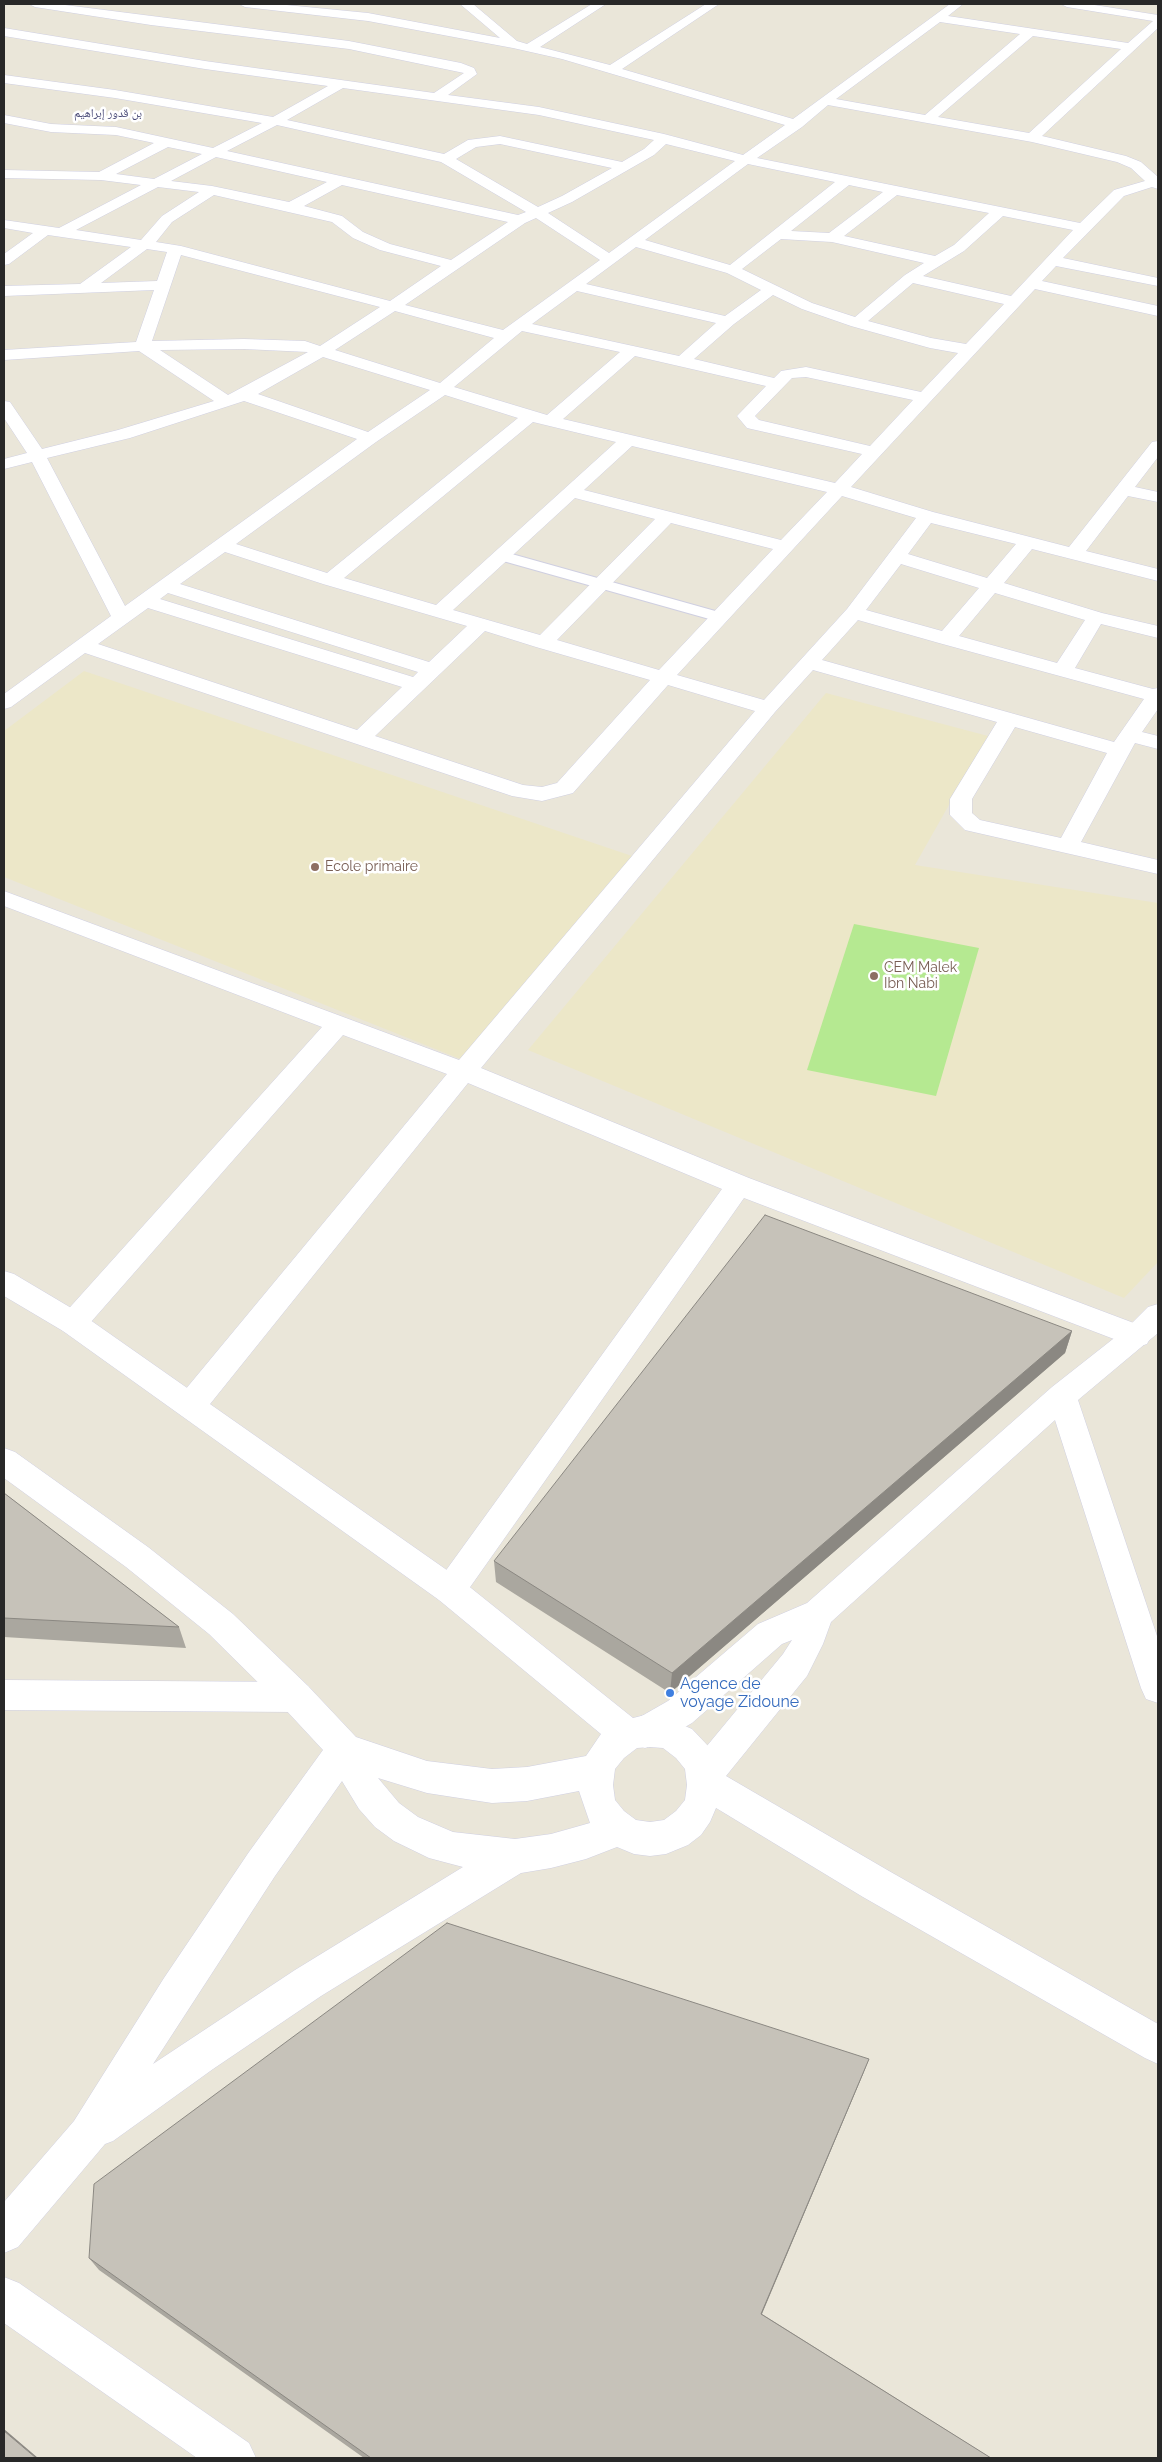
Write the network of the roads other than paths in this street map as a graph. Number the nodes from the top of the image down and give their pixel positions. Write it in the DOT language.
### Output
graph roads {
  1 [pos="35,4"];
  2 [pos="246,4"];
  3 [pos="487,4"];
  4 [pos="600,4"];
  5 [pos="713,4"];
  6 [pos="957,4"];
  7 [pos="1067,4"];
  8 [pos="263,5"];
  9 [pos="471,7"];
  10 [pos="938,18"];
  11 [pos="1158,20"];
  12 [pos="240,31"];
  13 [pos="4,32"];
  14 [pos="1030,32"];
  15 [pos="349,44"];
  16 [pos="512,44"];
  17 [pos="1131,47"];
  18 [pos="529,48"];
  19 [pos="332,53"];
  20 [pos="205,64"];
  21 [pos="306,67"];
  22 [pos="612,69"];
  23 [pos="289,76"];
  24 [pos="194,78"];
  25 [pos="4,79"];
  26 [pos="342,83"];
  27 [pos="182,91"];
  28 [pos="438,96"];
  29 [pos="827,101"];
  30 [pos="170,104"];
  31 [pos="209,110"];
  32 [pos="193,118"];
  33 [pos="4,119"];
  34 [pos="928,119"];
  35 [pos="275,121"];
  36 [pos="797,124"];
  37 [pos="168,136"];
  38 [pos="664,138"];
  39 [pos="1032,138"];
  40 [pos="215,152"];
  41 [pos="446,160"];
  42 [pos="747,160"];
  43 [pos="4,166"];
  44 [pos="624,166"];
  45 [pos="4,174"];
  46 [pos="37,174"];
  47 [pos="101,176"];
  48 [pos="846,180"];
  49 [pos="339,181"];
  50 [pos="153,183"];
  51 [pos="1157,183"];
  52 [pos="212,190"];
  53 [pos="894,190"];
  54 [pos="291,208"];
  55 [pos="1000,211"];
  56 [pos="538,212"];
  57 [pos="520,220"];
  58 [pos="4,224"];
  59 [pos="1083,228"];
  60 [pos="44,231"];
  61 [pos="60,234"];
  62 [pos="777,234"];
  63 [pos="832,238"];
  64 [pos="635,242"];
  65 [pos="144,244"];
  66 [pos="176,250"];
  67 [pos="610,260"];
  68 [pos="4,261"];
  69 [pos="937,261"];
  70 [pos="1054,261"];
  71 [pos="453,265"];
  72 [pos="732,270"];
  73 [pos="910,278"];
  74 [pos="1158,282"];
  75 [pos="1033,284"];
  76 [pos="164,285"];
  77 [pos="574,286"];
  78 [pos="1158,287"];
  79 [pos="84,288"];
  80 [pos="770,290"];
  81 [pos="4,291"];
  82 [pos="1016,302"];
  83 [pos="391,305"];
  84 [pos="1142,308"];
  85 [pos="1158,311"];
  86 [pos="728,321"];
  87 [pos="857,323"];
  88 [pos="513,331"];
  89 [pos="142,346"];
  90 [pos="325,350"];
  91 [pos="631,350"];
  92 [pos="970,350"];
  93 [pos="4,355"];
  94 [pos="682,361"];
  95 [pos="777,384"];
  96 [pos="441,390"];
  97 [pos="244,395"];
  98 [pos="925,398"];
  99 [pos="226,401"];
  100 [pos="4,406"];
  101 [pos="530,416"];
  102 [pos="550,422"];
  103 [pos="370,438"];
  104 [pos="627,440"];
  105 [pos="1158,446"];
  106 [pos="875,452"];
  107 [pos="37,454"];
  108 [pos="4,464"];
  109 [pos="840,490"];
  110 [pos="1123,490"];
  111 [pos="571,492"];
  112 [pos="1158,497"];
  113 [pos="668,516"];
  114 [pos="927,516"];
  115 [pos="1028,542"];
  116 [pos="222,545"];
  117 [pos="786,547"];
  118 [pos="1075,552"];
  119 [pos="501,556"];
  120 [pos="898,557"];
  121 [pos="1158,575"];
  122 [pos="330,580"];
  123 [pos="601,584"];
  124 [pos="166,586"];
  125 [pos="991,587"];
  126 [pos="145,601"];
  127 [pos="439,612"];
  128 [pos="854,613"];
  129 [pos="1096,617"];
  130 [pos="122,618"];
  131 [pos="720,618"];
  132 [pos="481,624"];
  133 [pos="1158,632"];
  134 [pos="946,639"];
  135 [pos="543,643"];
  136 [pos="83,646"];
  137 [pos="809,663"];
  138 [pos="432,670"];
  139 [pos="1063,670"];
  140 [pos="663,678"];
  141 [pos="417,685"];
  142 [pos="1158,696"];
  143 [pos="4,703"];
  144 [pos="768,708"];
  145 [pos="1010,720"];
  146 [pos="360,738"];
  147 [pos="1125,743"];
  148 [pos="1158,744"];
  149 [pos="1068,846"];
  150 [pos="1158,868"];
  151 [pos="4,898"];
  152 [pos="338,1025"];
  153 [pos="464,1071"];
  154 [pos="739,1185"];
  155 [pos="4,1282"];
  156 [pos="1158,1315"];
  157 [pos="73,1323"];
  158 [pos="1137,1336"];
  159 [pos="1062,1396"];
  160 [pos="191,1405"];
  161 [pos="4,1461"];
  162 [pos="450,1590"];
  163 [pos="818,1613"];
  164 [pos="1158,1688"];
  165 [pos="4,1695"];
  166 [pos="296,1697"];
  167 [pos="637,1733"];
  168 [pos="344,1749"];
  169 [pos="596,1770"];
  170 [pos="705,1779"];
  171 [pos="620,1829"];
  172 [pos="515,1856"];
  173 [pos="1158,2045"];
  174 [pos="88,2135"];
  175 [pos="4,2233"];
  176 [pos="4,2298"];
  177 [pos="234,2458"];
  1 -- 12 [label="street"];
  2 -- 8 [label="street"];
  3 -- 9 [label="street"];
  4 -- 18 [label="street"];
  5 -- 22 [label="street"];
  6 -- 10 [label="street"];
  7 -- 11 [label="street"];
  8 -- 12 [label="street"];
  8 -- 16 [label="street"];
  9 -- 16 [label="street"];
  10 -- 14 [label="street"];
  10 -- 29 [label="street"];
  11 -- 17 [label="street"];
  12 -- 15 [label="street"];
  12 -- 20 [label="street"];
  13 -- 20 [label="street"];
  14 -- 17 [label="street"];
  14 -- 34 [label="street"];
  15 -- 19 [label="street"];
  15 -- 28 [label="street"];
  16 -- 18 [label="street"];
  17 -- 39 [label="street"];
  18 -- 22 [label="street"];
  20 -- 23 [label="street"];
  20 -- 24 [label="street"];
  21 -- 23 [label="street"];
  22 -- 36 [label="street"];
  23 -- 26 [label="street"];
  25 -- 30 [label="street"];
  26 -- 28 [label="street"];
  26 -- 35 [label="street"];
  27 -- 30 [label="street"];
  28 -- 38 [label="street"];
  29 -- 34 [label="street"];
  29 -- 36 [label="street"];
  30 -- 31 [label="street"];
  31 -- 32 [label="street"];
  31 -- 35 [label="street"];
  33 -- 37 [label="street"];
  34 -- 39 [label="street"];
  35 -- 40 [label="street"];
  35 -- 41 [label="street"];
  36 -- 42 [label="street"];
  37 -- 40 [label="street"];
  37 -- 47 [label="street"];
  38 -- 42 [label="street"];
  38 -- 44 [label="street"];
  39 -- 51 [label="street"];
  40 -- 49 [label="street"];
  40 -- 50 [label="street"];
  41 -- 44 [label="street"];
  41 -- 56 [label="street"];
  42 -- 48 [label="street"];
  42 -- 64 [label="street"];
  43 -- 46 [label="street"];
  44 -- 56 [label="street"];
  45 -- 46 [label="street"];
  46 -- 47 [label="street"];
  47 -- 50 [label="street"];
  48 -- 53 [label="street"];
  48 -- 62 [label="street"];
  49 -- 54 [label="street"];
  49 -- 57 [label="street"];
  50 -- 52 [label="street"];
  50 -- 61 [label="street"];
  51 -- 59 [label="street"];
  52 -- 54 [label="street"];
  52 -- 65 [label="street"];
  53 -- 55 [label="street"];
  53 -- 63 [label="street"];
  54 -- 71 [label="street"];
  55 -- 59 [label="street"];
  55 -- 69 [label="street"];
  56 -- 57 [label="street"];
  56 -- 67 [label="street"];
  57 -- 71 [label="street"];
  58 -- 60 [label="street"];
  59 -- 70 [label="street"];
  60 -- 61 [label="street"];
  60 -- 68 [label="street"];
  61 -- 65 [label="street"];
  62 -- 63 [label="street"];
  62 -- 72 [label="street"];
  63 -- 69 [label="street"];
  64 -- 67 [label="street"];
  64 -- 72 [label="street"];
  65 -- 66 [label="street"];
  65 -- 79 [label="street"];
  66 -- 76 [label="street"];
  66 -- 83 [label="street"];
  67 -- 77 [label="street"];
  69 -- 73 [label="street"];
  70 -- 74 [label="street"];
  70 -- 75 [label="street"];
  71 -- 83 [label="street"];
  72 -- 80 [label="street"];
  73 -- 82 [label="street"];
  73 -- 87 [label="street"];
  75 -- 82 [label="street"];
  75 -- 84 [label="street"];
  76 -- 79 [label="street"];
  76 -- 89 [label="street"];
  77 -- 86 [label="street"];
  77 -- 88 [label="street"];
  78 -- 84 [label="street"];
  79 -- 81 [label="street"];
  80 -- 86 [label="street"];
  80 -- 87 [label="street"];
  82 -- 92 [label="street"];
  83 -- 88 [label="street"];
  83 -- 90 [label="street"];
  84 -- 85 [label="street"];
  86 -- 94 [label="street"];
  87 -- 92 [label="street"];
  88 -- 91 [label="street"];
  88 -- 96 [label="street"];
  89 -- 90 [label="street"];
  89 -- 93 [label="street"];
  89 -- 99 [label="street"];
  90 -- 96 [label="street"];
  90 -- 97 [label="street"];
  91 -- 94 [label="street"];
  91 -- 102 [label="street"];
  92 -- 98 [label="street"];
  94 -- 95 [label="street"];
  95 -- 98 [label="street"];
  95 -- 106 [label="street"];
  96 -- 101 [label="street"];
  96 -- 103 [label="street"];
  97 -- 99 [label="street"];
  97 -- 103 [label="street"];
  98 -- 106 [label="street"];
  99 -- 107 [label="street"];
  100 -- 107 [label="street"];
  101 -- 102 [label="street"];
  101 -- 122 [label="street"];
  102 -- 104 [label="street"];
  103 -- 116 [label="street"];
  104 -- 109 [label="street"];
  104 -- 111 [label="street"];
  105 -- 110 [label="street"];
  106 -- 109 [label="street"];
  107 -- 108 [label="street"];
  107 -- 130 [label="street"];
  109 -- 114 [label="street"];
  109 -- 117 [label="street"];
  110 -- 112 [label="street"];
  110 -- 118 [label="street"];
  111 -- 113 [label="street"];
  111 -- 119 [label="street"];
  113 -- 117 [label="street"];
  113 -- 123 [label="street"];
  114 -- 115 [label="street"];
  114 -- 120 [label="street"];
  115 -- 118 [label="street"];
  115 -- 125 [label="street"];
  116 -- 122 [label="street"];
  116 -- 124 [label="street"];
  117 -- 131 [label="street"];
  118 -- 121 [label="street"];
  119 -- 123 [label="lane"];
  119 -- 127 [label="street"];
  120 -- 125 [label="street"];
  120 -- 128 [label="street"];
  122 -- 127 [label="street"];
  123 -- 131 [label="lane"];
  123 -- 135 [label="street"];
  124 -- 126 [label="street"];
  124 -- 138 [label="street"];
  125 -- 129 [label="street"];
  125 -- 134 [label="street"];
  126 -- 130 [label="street"];
  126 -- 141 [label="street"];
  127 -- 132 [label="street"];
  128 -- 134 [label="street"];
  128 -- 137 [label="street"];
  129 -- 133 [label="street"];
  129 -- 139 [label="street"];
  130 -- 136 [label="street"];
  131 -- 140 [label="street"];
  132 -- 135 [label="street"];
  132 -- 138 [label="street"];
  134 -- 139 [label="street"];
  135 -- 140 [label="street"];
  136 -- 143 [label="street"];
  136 -- 146 [label="street"];
  137 -- 144 [label="street"];
  137 -- 145 [label="street"];
  138 -- 141 [label="street"];
  139 -- 142 [label="street"];
  140 -- 144 [label="street"];
  140 -- 146 [label="street"];
  141 -- 146 [label="street"];
  142 -- 147 [label="street"];
  144 -- 153 [label="street"];
  145 -- 147 [label="street"];
  145 -- 149 [label="street"];
  147 -- 148 [label="street"];
  147 -- 149 [label="street"];
  149 -- 150 [label="street"];
  151 -- 152 [label="street"];
  152 -- 153 [label="street"];
  152 -- 157 [label="street"];
  153 -- 154 [label="street"];
  153 -- 160 [label="street"];
  154 -- 158 [label="street"];
  154 -- 162 [label="street"];
  155 -- 157 [label="street"];
  156 -- 158 [label="street"];
  157 -- 160 [label="street"];
  158 -- 159 [label="street"];
  159 -- 163 [label="street"];
  159 -- 164 [label="street"];
  160 -- 162 [label="street"];
  161 -- 166 [label="street"];
  162 -- 167 [label="street"];
  163 -- 167 [label="street"];
  163 -- 170 [label="street"];
  165 -- 166 [label="street"];
  166 -- 168 [label="street"];
  167 -- 169 [label="street"];
  167 -- 170 [label="street"];
  168 -- 169 [label="street"];
  168 -- 172 [label="street"];
  168 -- 174 [label="street"];
  169 -- 171 [label="street"];
  170 -- 171 [label="street"];
  170 -- 173 [label="street"];
  171 -- 172 [label="street"];
  172 -- 174 [label="street"];
  174 -- 175 [label="street"];
  176 -- 177 [label="street"];
}
